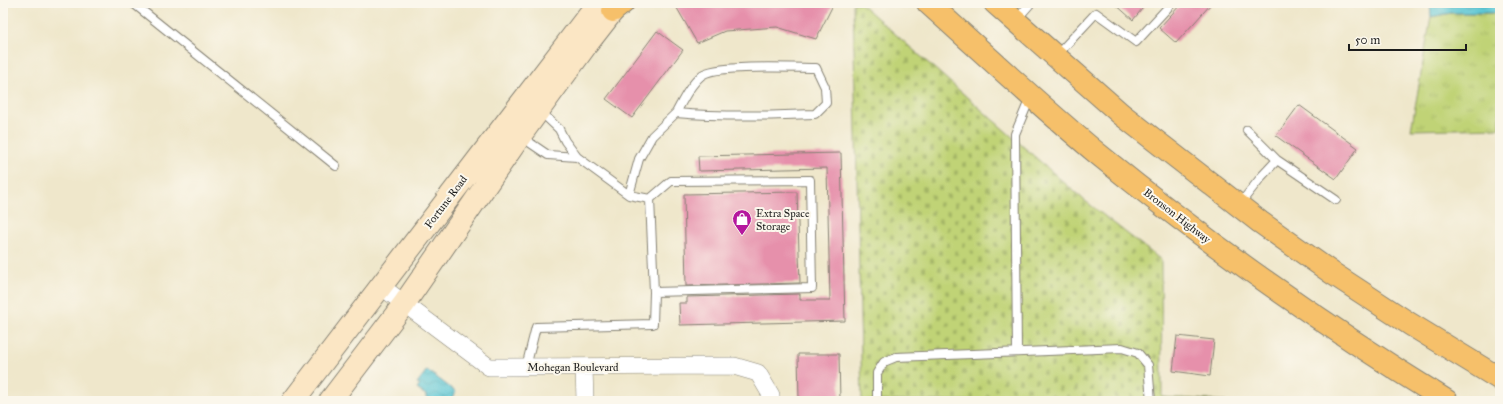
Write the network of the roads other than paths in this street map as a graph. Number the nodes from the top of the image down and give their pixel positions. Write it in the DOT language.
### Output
graph roads {
  1 [pos="133,3"];
  2 [pos="928,3"];
  3 [pos="995,3"];
  4 [pos="1031,3"];
  5 [pos="1172,3"];
  6 [pos="613,5"];
  7 [pos="1015,21"];
  8 [pos="1055,56"];
  9 [pos="1031,95"];
  10 [pos="539,110"];
  11 [pos="676,113"];
  12 [pos="1247,130"];
  13 [pos="520,136"];
  14 [pos="577,157"];
  15 [pos="1277,160"];
  16 [pos="336,166"];
  17 [pos="629,195"];
  18 [pos="650,199"];
  19 [pos="1336,200"];
  20 [pos="1239,205"];
  21 [pos="382,287"];
  22 [pos="654,292"];
  23 [pos="404,304"];
  24 [pos="1017,352"];
  25 [pos="526,367"];
  26 [pos="584,367"];
  27 [pos="1500,379"];
  28 [pos="293,401"];
  29 [pos="330,401"];
  30 [pos="585,401"];
  31 [pos="771,401"];
  32 [pos="877,401"];
  33 [pos="1151,401"];
  34 [pos="1446,401"];
  1 -- 16 [label="lane"];
  2 -- 9 [label="highway, Bronson Highway"];
  3 -- 7 [label="highway"];
  4 -- 7 [label="lane"];
  5 -- 8 [label="lane"];
  6 -- 10 [label="main road, Fortune Road"];
  6 -- 21 [label="main road, Fortune Road"];
  7 -- 8 [label="highway"];
  8 -- 20 [label="highway"];
  9 -- 24 [label="lane"];
  9 -- 34 [label="highway, Bronson Highway"];
  10 -- 13 [label="main road, Fortune Road"];
  10 -- 14 [label="lane"];
  11 -- 11 [label="lane"];
  11 -- 17 [label="lane"];
  12 -- 15 [label="lane"];
  13 -- 14 [label="lane"];
  13 -- 23 [label="main road, Fortune Road"];
  14 -- 17 [label="lane"];
  15 -- 19 [label="lane"];
  15 -- 20 [label="lane"];
  17 -- 18 [label="lane"];
  18 -- 22 [label="lane"];
  18 -- 22 [label="lane"];
  20 -- 27 [label="highway"];
  21 -- 23 [label="street, Mohegan Boulevard"];
  21 -- 28 [label="main road, Fortune Road"];
  22 -- 25 [label="lane"];
  23 -- 25 [label="street, Mohegan Boulevard"];
  23 -- 29 [label="main road, Fortune Road"];
  24 -- 32 [label="lane"];
  24 -- 33 [label="lane"];
  25 -- 26 [label="street, Mohegan Boulevard"];
  26 -- 30 [label="street"];
  26 -- 31 [label="street, Mohegan Boulevard"];
}
